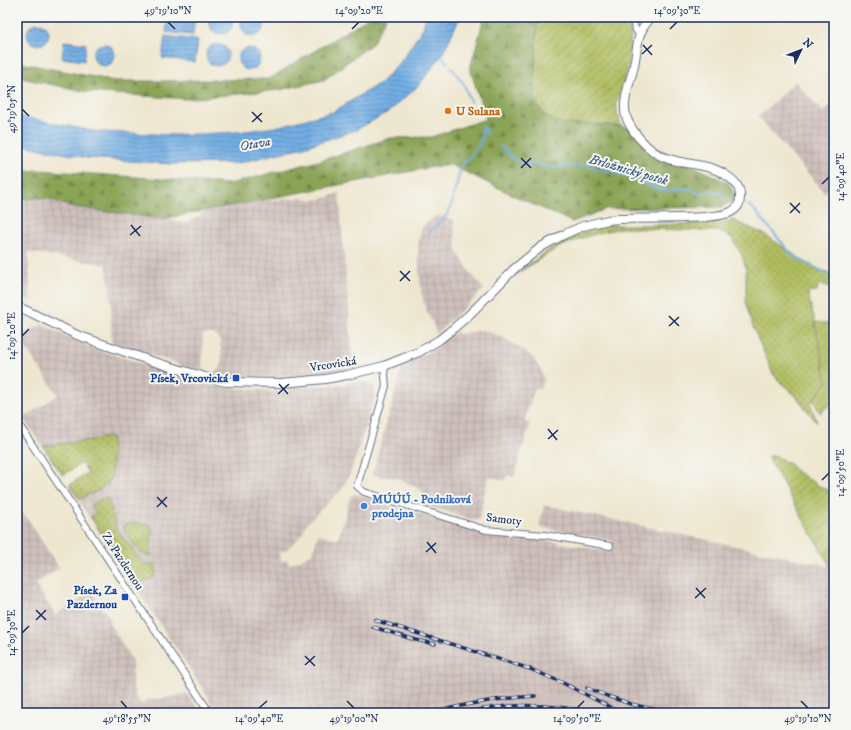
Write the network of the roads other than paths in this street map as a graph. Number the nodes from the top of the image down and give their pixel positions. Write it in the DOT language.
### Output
graph roads {
  1 [pos="634,17"];
  2 [pos="652,17"];
  3 [pos="640,35"];
  4 [pos="17,306"];
  5 [pos="384,366"];
  6 [pos="17,422"];
  7 [pos="610,546"];
  8 [pos="210,713"];
  1 -- 3 [label="street"];
  2 -- 3 [label="street"];
  3 -- 5 [label="street, Vrcovická"];
  4 -- 5 [label="street, Vrcovická"];
  5 -- 7 [label="street, Samoty"];
  6 -- 8 [label="street, Za Pazdernou"];
}
